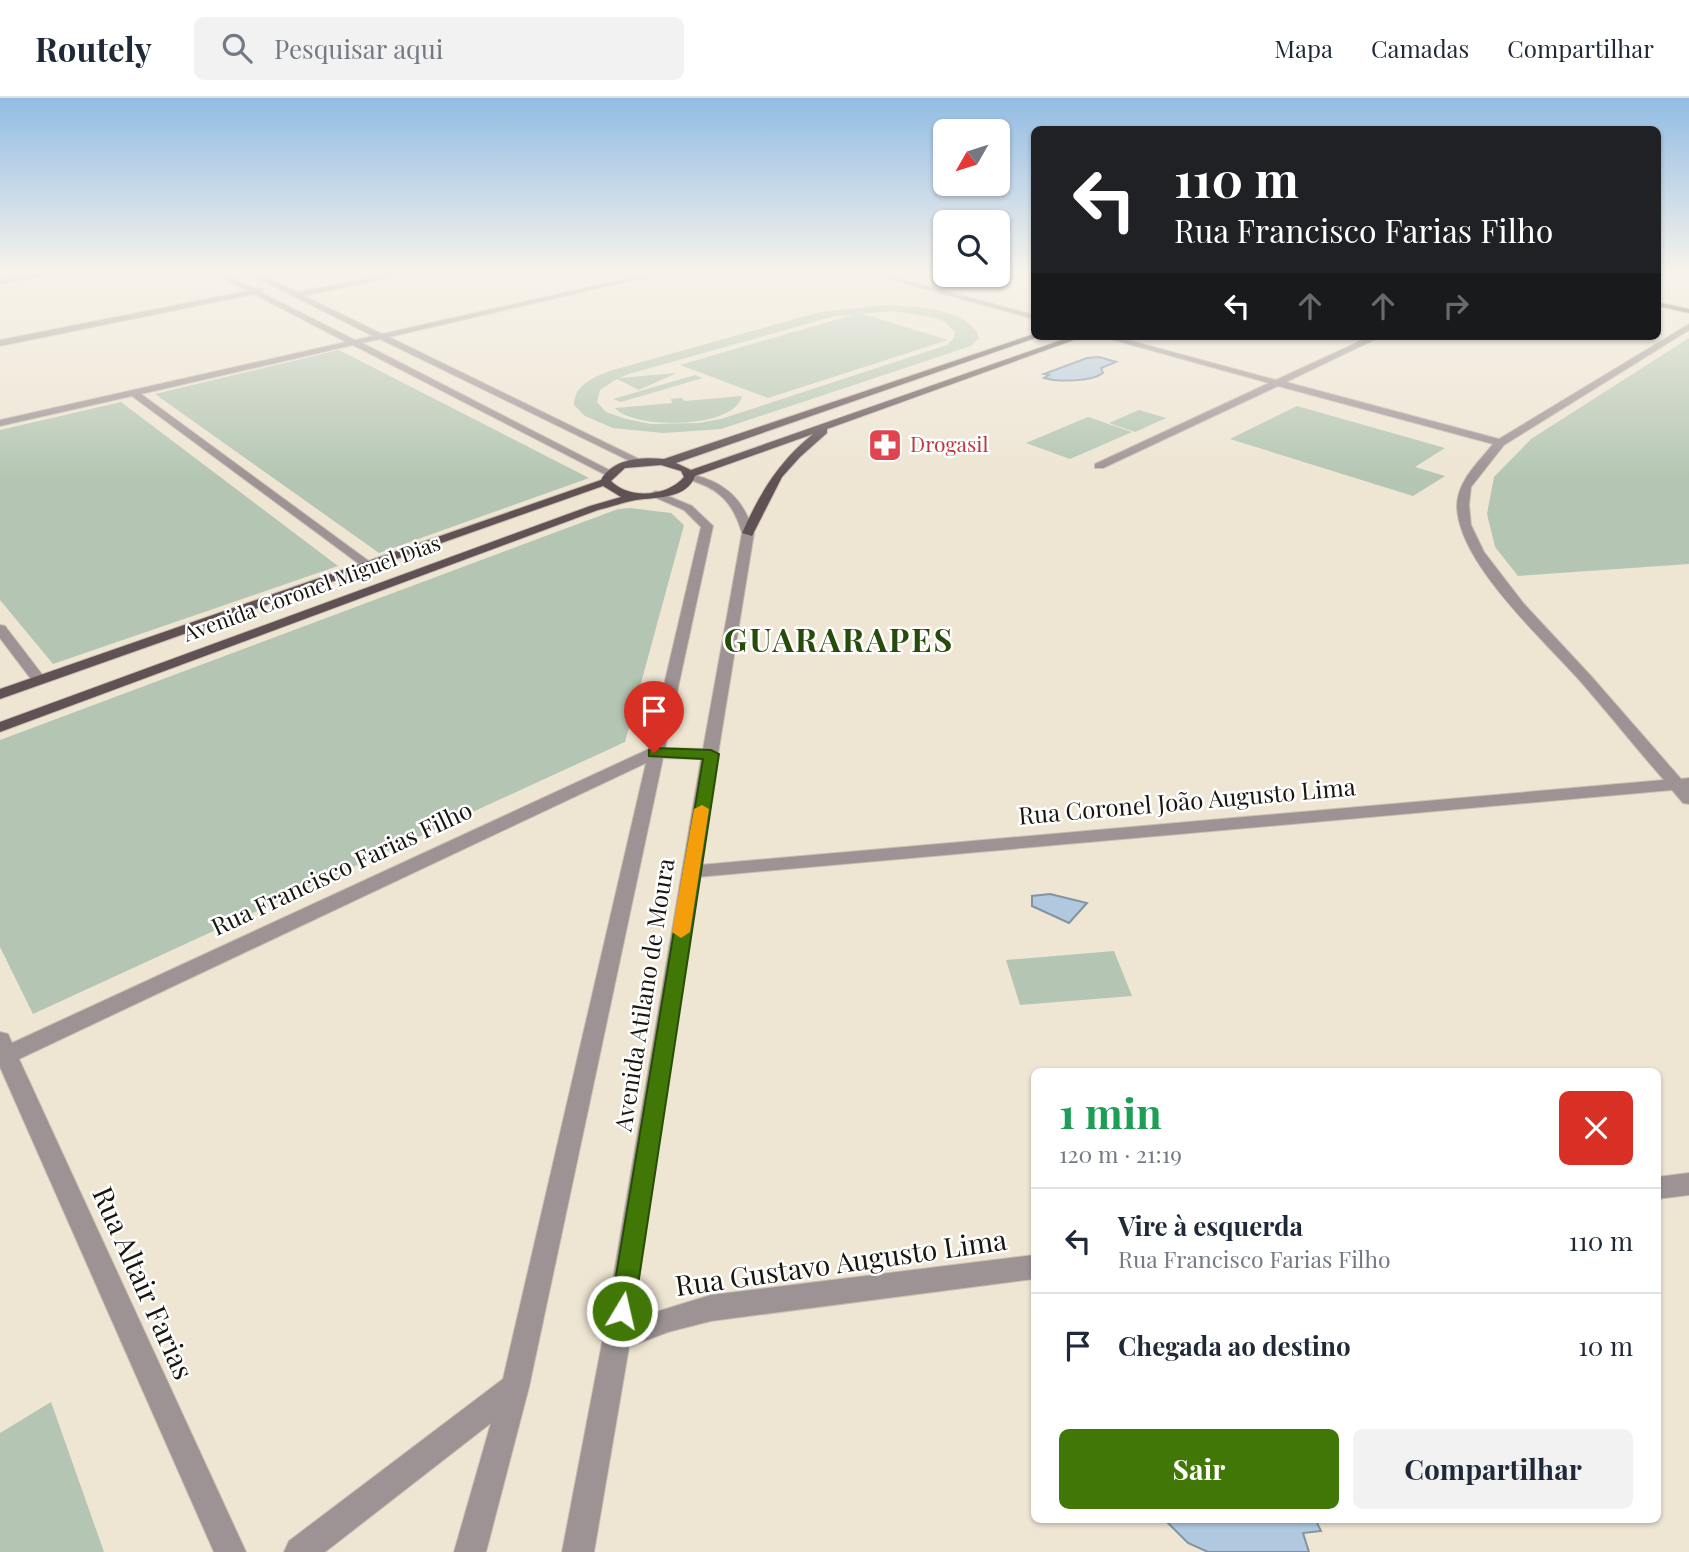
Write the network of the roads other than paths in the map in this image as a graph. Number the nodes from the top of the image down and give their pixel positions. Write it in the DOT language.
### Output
graph roads {
  1 [pos="354,342"];
  2 [pos="392,342"];
  3 [pos="1020,342"];
  4 [pos="1064,342"];
  5 [pos="1124,342"];
  6 [pos="1366,342"];
  7 [pos="1663,342"];
  8 [pos="1276,384"];
  9 [pos="134,393"];
  10 [pos="837,420"];
  11 [pos="0,423"];
  12 [pos="1500,443"];
  13 [pos="640,462"];
  14 [pos="667,462"];
  15 [pos="1099,466"];
  16 [pos="690,476"];
  17 [pos="608,477"];
  18 [pos="656,494"];
  19 [pos="640,495"];
  20 [pos="748,533"];
  21 [pos="366,565"];
  22 [pos="0,629"];
  23 [pos="39,680"];
  24 [pos="0,694"];
  25 [pos="0,727"];
  26 [pos="654,753"];
  27 [pos="711,754"];
  28 [pos="1682,784"];
  29 [pos="1689,799"];
  30 [pos="690,873"];
  31 [pos="2,1051"];
  32 [pos="1689,1184"];
  33 [pos="1661,1188"];
  34 [pos="1031,1267"];
  35 [pos="617,1338"];
  36 [pos="515,1387"];
  37 [pos="230,1552"];
  38 [pos="300,1552"];
  39 [pos="470,1552"];
  40 [pos="578,1552"];
  1 -- 9 [label="street"];
  1 -- 17 [label="street"];
  2 -- 13 [label="street"];
  3 -- 14 [label="main road"];
  4 -- 10 [label="main road"];
  5 -- 8 [label="street"];
  6 -- 8 [label="street"];
  7 -- 12 [label="street"];
  8 -- 12 [label="street"];
  8 -- 15 [label="street"];
  9 -- 11 [label="street"];
  9 -- 21 [label="street"];
  10 -- 16 [label="main road"];
  10 -- 20 [label="main road"];
  12 -- 28 [label="street"];
  13 -- 14 [label="main road"];
  13 -- 17 [label="main road, Avenida Coronel Miguel Dias"];
  14 -- 16 [label="main road"];
  16 -- 18 [label="main road"];
  16 -- 20 [label="street"];
  17 -- 19 [label="main road"];
  17 -- 21 [label="main road, Avenida Coronel Miguel Dias"];
  18 -- 19 [label="main road"];
  18 -- 26 [label="street, Avenida Atilano de Moura"];
  19 -- 25 [label="main road, Avenida Coronel Miguel Dias"];
  20 -- 27 [label="street, Avenida Atilano de Moura"];
  21 -- 23 [label="main road, Avenida Coronel Miguel Dias"];
  22 -- 23 [label="street"];
  23 -- 24 [label="main road, Avenida Coronel Miguel Dias"];
  26 -- 27 [label="street, Rua Francisco Farias Filho"];
  26 -- 31 [label="street, Rua Francisco Farias Filho"];
  26 -- 36 [label="street, Avenida Atilano de Moura"];
  27 -- 30 [label="street, Avenida Atilano de Moura"];
  28 -- 29 [label="street"];
  28 -- 30 [label="street, Rua Coronel João Augusto Lima"];
  30 -- 35 [label="street, Avenida Atilano de Moura"];
  31 -- 37 [label="street, Rua Altair Farias"];
  32 -- 33 [label="street"];
  34 -- 35 [label="street, Rua Gustavo Augusto Lima"];
  35 -- 40 [label="street, Avenida Atilano de Moura"];
  36 -- 38 [label="street"];
  36 -- 39 [label="street, Avenida Atilano de Moura"];
}
